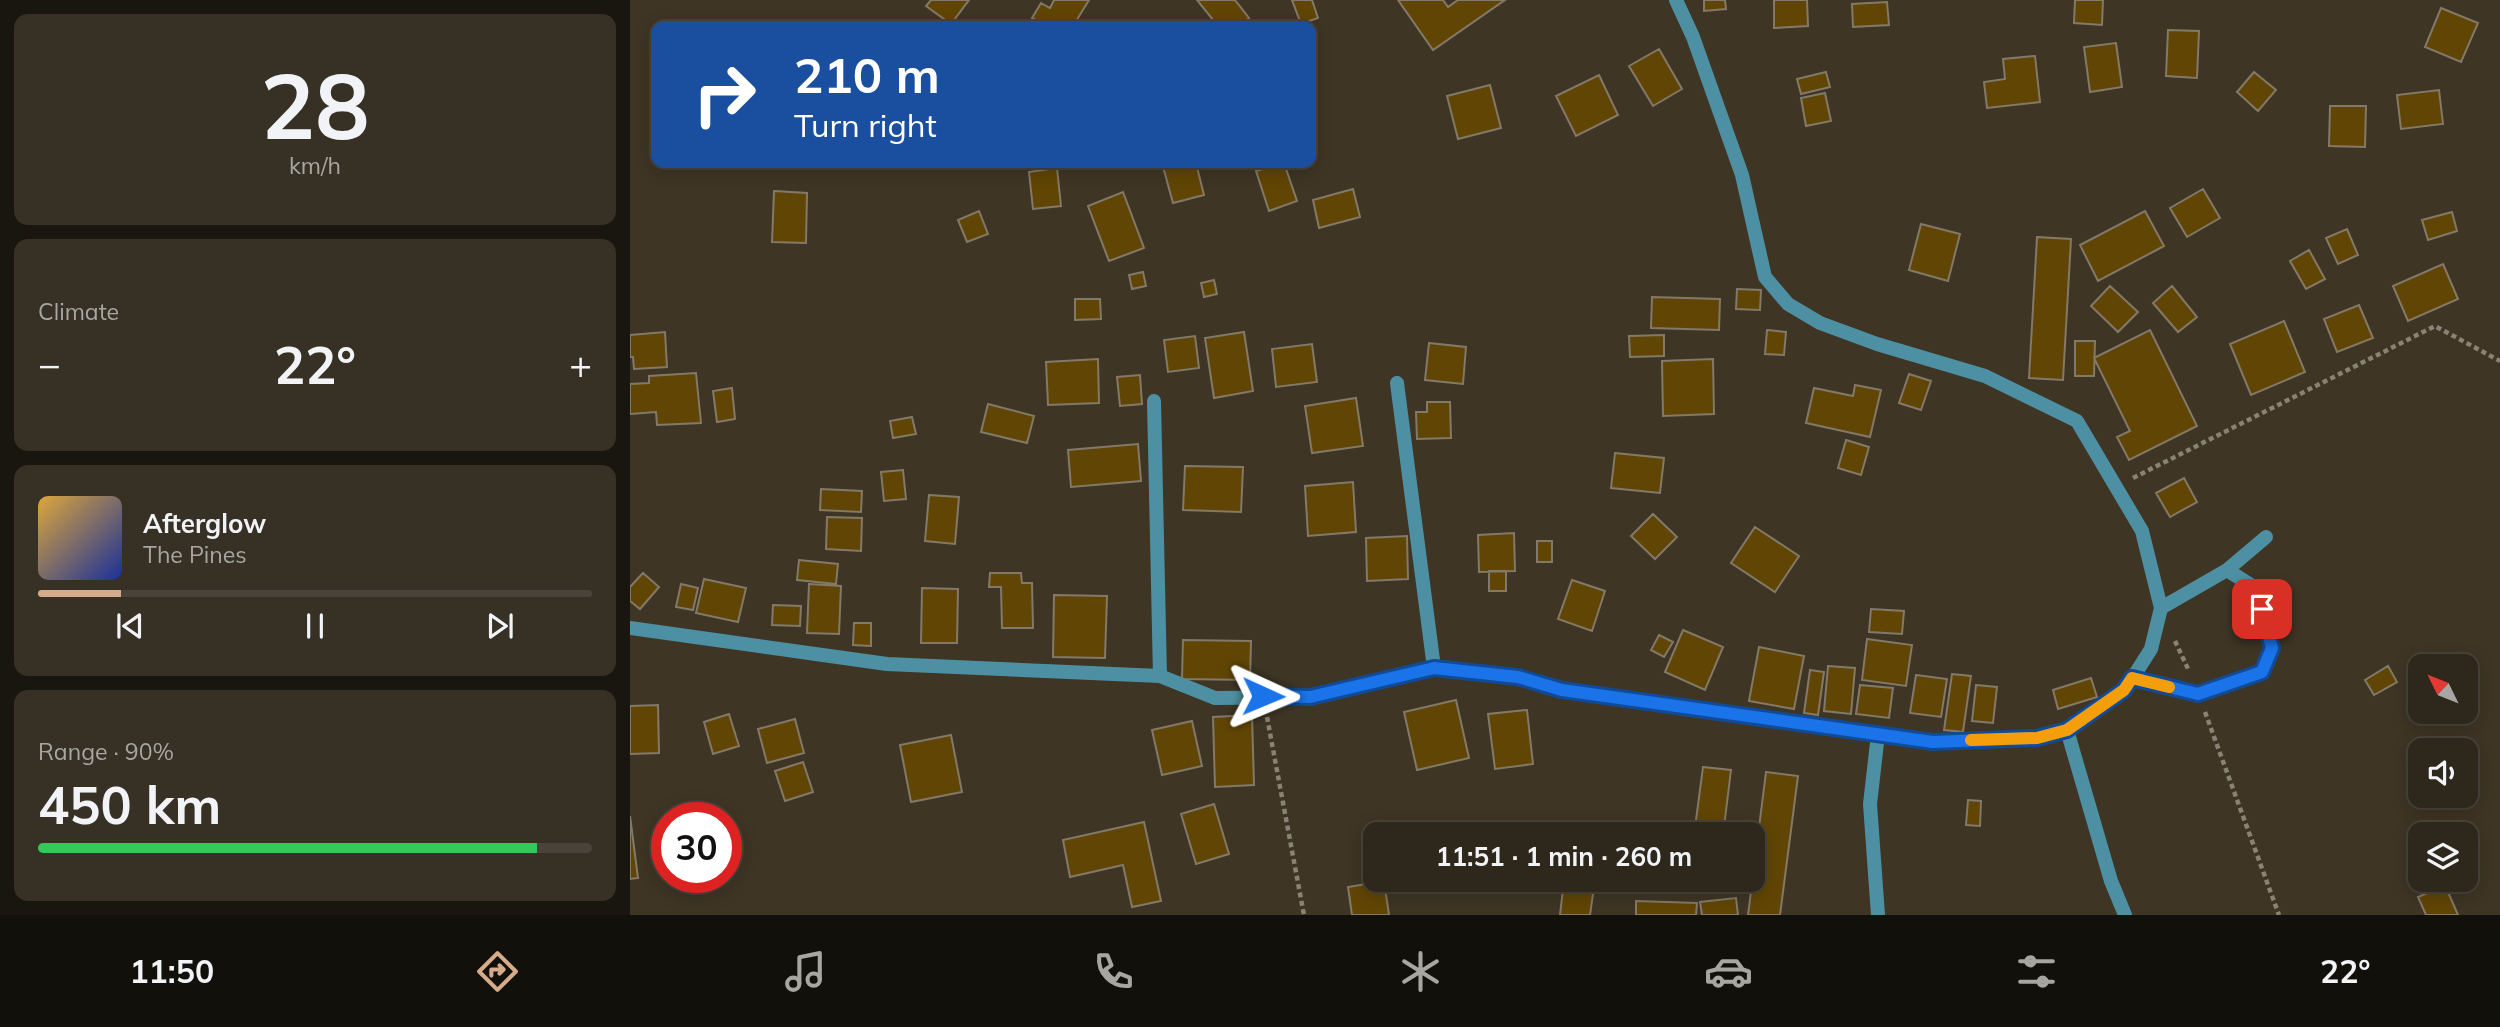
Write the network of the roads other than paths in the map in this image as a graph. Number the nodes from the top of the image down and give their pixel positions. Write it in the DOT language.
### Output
graph roads {
  1 [pos="1676,0"];
  2 [pos="1397,383"];
  3 [pos="1154,401"];
  4 [pos="2266,537"];
  5 [pos="2227,570"];
  6 [pos="2161,608"];
  7 [pos="630,628"];
  8 [pos="1434,668"];
  9 [pos="1160,676"];
  10 [pos="2132,678"];
  11 [pos="2067,730"];
  12 [pos="1878,734"];
  13 [pos="1878,915"];
  14 [pos="2125,915"];
  1 -- 6 [label="street"];
  2 -- 8 [label="street"];
  3 -- 9 [label="street"];
  4 -- 5 [label="street"];
  5 -- 6 [label="street"];
  5 -- 10 [label="street"];
  6 -- 10 [label="street"];
  7 -- 9 [label="street"];
  8 -- 9 [label="street"];
  8 -- 12 [label="street"];
  10 -- 11 [label="street"];
  11 -- 12 [label="street"];
  11 -- 14 [label="street"];
  12 -- 13 [label="street"];
}
